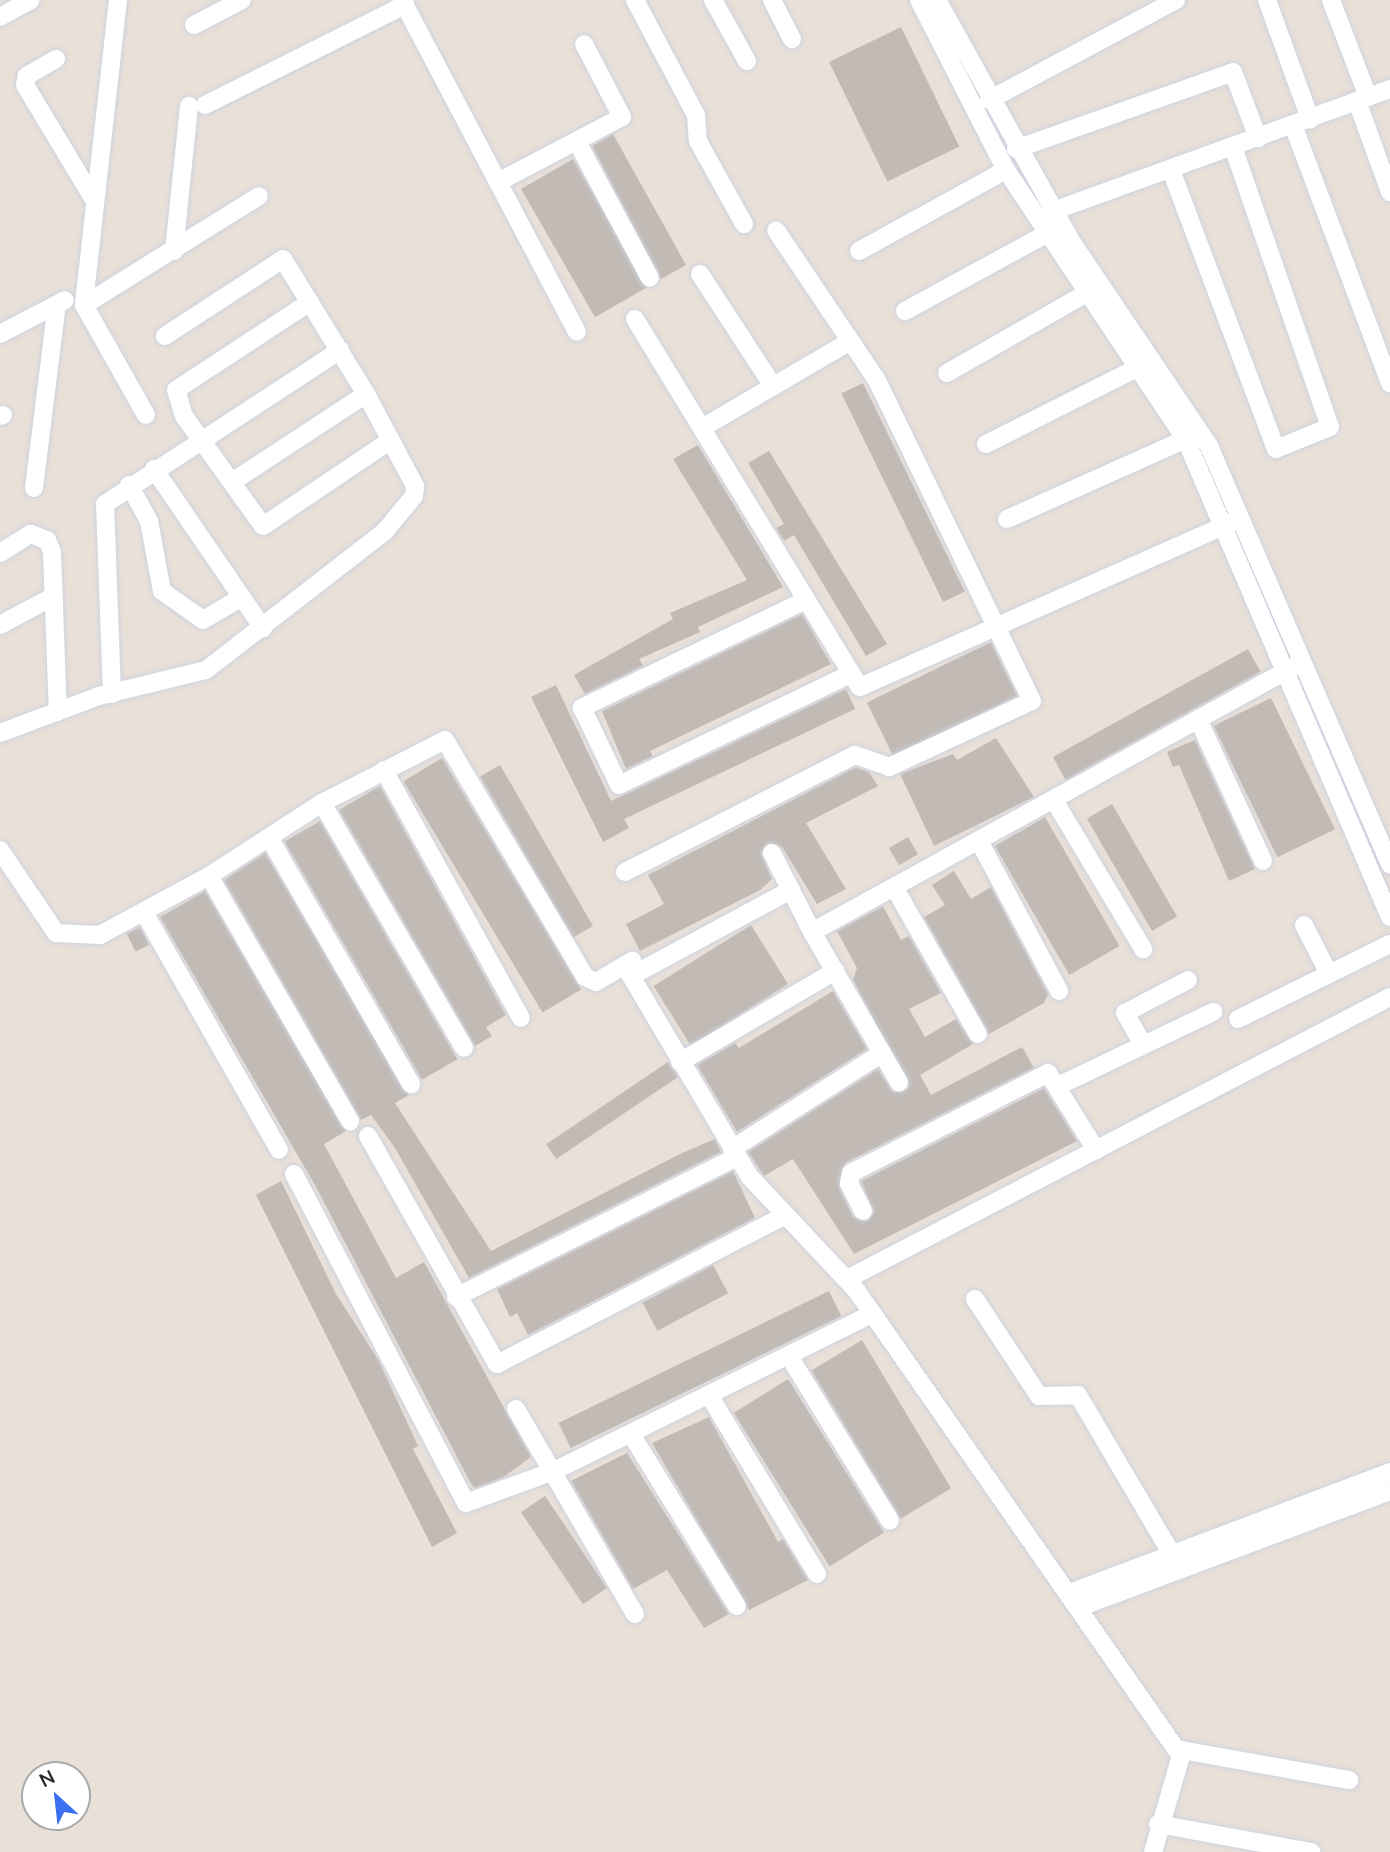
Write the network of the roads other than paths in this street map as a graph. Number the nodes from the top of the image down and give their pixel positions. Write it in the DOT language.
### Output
graph roads {
  1 [pos="31,0"];
  2 [pos="118,0"];
  3 [pos="243,0"];
  4 [pos="635,0"];
  5 [pos="772,0"];
  6 [pos="919,0"];
  7 [pos="1176,0"];
  8 [pos="1267,0"];
  9 [pos="1331,0"];
  10 [pos="940,1"];
  11 [pos="720,2"];
  12 [pos="404,3"];
  13 [pos="0,17"];
  14 [pos="194,25"];
  15 [pos="792,39"];
  16 [pos="584,44"];
  17 [pos="967,58"];
  18 [pos="56,59"];
  19 [pos="747,61"];
  20 [pos="949,67"];
  21 [pos="1390,89"];
  22 [pos="1362,99"];
  23 [pos="989,100"];
  24 [pos="1301,122"];
  25 [pos="1258,138"];
  26 [pos="577,142"];
  27 [pos="1233,147"];
  28 [pos="1016,149"];
  29 [pos="1006,170"];
  30 [pos="1171,170"];
  31 [pos="498,182"];
  32 [pos="1390,192"];
  33 [pos="259,197"];
  34 [pos="93,198"];
  35 [pos="1053,211"];
  36 [pos="744,224"];
  37 [pos="776,230"];
  38 [pos="1046,234"];
  39 [pos="174,251"];
  40 [pos="859,251"];
  41 [pos="700,274"];
  42 [pos="650,278"];
  43 [pos="1085,294"];
  44 [pos="83,298"];
  45 [pos="310,302"];
  46 [pos="57,304"];
  47 [pos="905,311"];
  48 [pos="635,319"];
  49 [pos="577,332"];
  50 [pos="0,334"];
  51 [pos="164,336"];
  52 [pos="850,341"];
  53 [pos="340,350"];
  54 [pos="1143,366"];
  55 [pos="947,373"];
  56 [pos="1390,383"];
  57 [pos="773,386"];
  58 [pos="366,394"];
  59 [pos="146,415"];
  60 [pos="702,428"];
  61 [pos="1193,436"];
  62 [pos="200,439"];
  63 [pos="391,440"];
  64 [pos="986,444"];
  65 [pos="154,469"];
  66 [pos="232,482"];
  67 [pos="130,485"];
  68 [pos="34,488"];
  69 [pos="1007,519"];
  70 [pos="1234,522"];
  71 [pos="0,552"];
  72 [pos="54,596"];
  73 [pos="242,597"];
  74 [pos="806,600"];
  75 [pos="0,625"];
  76 [pos="995,625"];
  77 [pos="263,628"];
  78 [pos="1303,662"];
  79 [pos="1284,671"];
  80 [pos="851,674"];
  81 [pos="112,694"];
  82 [pos="58,712"];
  83 [pos="1198,719"];
  84 [pos="0,733"];
  85 [pos="384,770"];
  86 [pos="1054,800"];
  87 [pos="322,803"];
  88 [pos="270,839"];
  89 [pos="979,841"];
  90 [pos="0,850"];
  91 [pos="772,853"];
  92 [pos="1263,861"];
  93 [pos="1390,865"];
  94 [pos="625,872"];
  95 [pos="209,876"];
  96 [pos="894,887"];
  97 [pos="791,890"];
  98 [pos="145,914"];
  99 [pos="1390,917"];
  100 [pos="1304,925"];
  101 [pos="813,932"];
  102 [pos="1390,944"];
  103 [pos="1143,949"];
  104 [pos="629,968"];
  105 [pos="835,971"];
  106 [pos="1329,974"];
  107 [pos="1188,980"];
  108 [pos="1059,990"];
  109 [pos="1390,997"];
  110 [pos="1213,1012"];
  111 [pos="521,1018"];
  112 [pos="1238,1019"];
  113 [pos="978,1034"];
  114 [pos="1143,1045"];
  115 [pos="464,1048"];
  116 [pos="882,1053"];
  117 [pos="680,1062"];
  118 [pos="899,1083"];
  119 [pos="411,1084"];
  120 [pos="1060,1085"];
  121 [pos="351,1121"];
  122 [pos="368,1136"];
  123 [pos="279,1150"];
  124 [pos="1096,1150"];
  125 [pos="735,1153"];
  126 [pos="294,1174"];
  127 [pos="863,1210"];
  128 [pos="784,1216"];
  129 [pos="847,1279"];
  130 [pos="456,1297"];
  131 [pos="975,1299"];
  132 [pos="872,1314"];
  133 [pos="789,1356"];
  134 [pos="709,1395"];
  135 [pos="516,1409"];
  136 [pos="631,1434"];
  137 [pos="555,1471"];
  138 [pos="1390,1472"];
  139 [pos="1390,1491"];
  140 [pos="890,1521"];
  141 [pos="1171,1553"];
  142 [pos="817,1574"];
  143 [pos="1075,1600"];
  144 [pos="737,1606"];
  145 [pos="635,1614"];
  146 [pos="1182,1752"];
  147 [pos="1349,1780"];
  148 [pos="1158,1824"];
  149 [pos="1153,1852"];
  150 [pos="1311,1852"];
  1 -- 13 [label="street"];
  2 -- 34 [label="street"];
  3 -- 14 [label="street"];
  4 -- 36 [label="street"];
  5 -- 15 [label="street"];
  6 -- 20 [label="street"];
  7 -- 23 [label="street"];
  8 -- 24 [label="street"];
  9 -- 22 [label="street"];
  10 -- 17 [label="street"];
  11 -- 19 [label="street"];
  12 -- 31 [label="street"];
  12 -- 39 [label="street"];
  16 -- 26 [label="street"];
  17 -- 20 [label="street"];
  17 -- 23 [label="street"];
  18 -- 34 [label="street"];
  20 -- 29 [label="street"];
  21 -- 22 [label="street"];
  22 -- 24 [label="street"];
  22 -- 32 [label="street"];
  23 -- 28 [label="street"];
  24 -- 25 [label="street"];
  24 -- 56 [label="street"];
  25 -- 27 [label="street"];
  25 -- 28 [label="street"];
  26 -- 31 [label="street"];
  26 -- 42 [label="street"];
  27 -- 30 [label="street"];
  27 -- 30 [label="street"];
  28 -- 35 [label="street"];
  29 -- 38 [label="street"];
  29 -- 40 [label="street"];
  30 -- 35 [label="street"];
  31 -- 49 [label="street"];
  33 -- 39 [label="street"];
  34 -- 44 [label="street"];
  35 -- 54 [label="street"];
  37 -- 52 [label="street"];
  38 -- 43 [label="street"];
  38 -- 47 [label="street"];
  39 -- 44 [label="street"];
  41 -- 57 [label="street"];
  43 -- 54 [label="street"];
  43 -- 55 [label="street"];
  44 -- 46 [label="street"];
  44 -- 59 [label="street"];
  45 -- 51 [label="street"];
  45 -- 53 [label="street"];
  45 -- 62 [label="street"];
  46 -- 50 [label="street"];
  46 -- 68 [label="street"];
  48 -- 60 [label="street"];
  52 -- 57 [label="street"];
  52 -- 76 [label="street"];
  53 -- 58 [label="street"];
  53 -- 62 [label="street"];
  54 -- 61 [label="street"];
  54 -- 64 [label="street"];
  57 -- 60 [label="street"];
  58 -- 63 [label="street"];
  58 -- 66 [label="street"];
  60 -- 74 [label="street"];
  61 -- 69 [label="street"];
  61 -- 70 [label="street"];
  62 -- 65 [label="street"];
  62 -- 66 [label="street"];
  63 -- 66 [label="street"];
  63 -- 77 [label="street"];
  65 -- 67 [label="street"];
  65 -- 73 [label="street"];
  67 -- 73 [label="street"];
  67 -- 81 [label="street"];
  70 -- 76 [label="street"];
  70 -- 78 [label="street"];
  70 -- 79 [label="street"];
  71 -- 72 [label="street"];
  72 -- 75 [label="street"];
  72 -- 82 [label="street"];
  73 -- 77 [label="street"];
  74 -- 80 [label="street"];
  74 -- 80 [label="street"];
  76 -- 80 [label="street"];
  76 -- 94 [label="street"];
  77 -- 81 [label="street"];
  78 -- 79 [label="street"];
  78 -- 93 [label="street"];
  79 -- 83 [label="street"];
  79 -- 99 [label="street"];
  81 -- 82 [label="street"];
  82 -- 84 [label="street"];
  83 -- 86 [label="street"];
  83 -- 92 [label="street"];
  85 -- 87 [label="street"];
  85 -- 104 [label="street"];
  85 -- 111 [label="street"];
  86 -- 89 [label="street"];
  86 -- 103 [label="street"];
  87 -- 88 [label="street"];
  87 -- 115 [label="street"];
  88 -- 95 [label="street"];
  88 -- 119 [label="street"];
  89 -- 96 [label="street"];
  89 -- 108 [label="street"];
  90 -- 98 [label="street"];
  91 -- 97 [label="street"];
  95 -- 98 [label="street"];
  95 -- 121 [label="street"];
  96 -- 101 [label="street"];
  96 -- 113 [label="street"];
  97 -- 101 [label="street"];
  97 -- 104 [label="street"];
  98 -- 123 [label="street"];
  100 -- 106 [label="street"];
  101 -- 105 [label="street"];
  102 -- 106 [label="street"];
  104 -- 117 [label="street"];
  105 -- 116 [label="street"];
  105 -- 117 [label="street"];
  106 -- 112 [label="street"];
  107 -- 114 [label="street"];
  109 -- 124 [label="street"];
  110 -- 114 [label="street"];
  114 -- 120 [label="street"];
  116 -- 118 [label="street"];
  116 -- 125 [label="street"];
  117 -- 125 [label="street"];
  120 -- 124 [label="street"];
  120 -- 127 [label="street"];
  122 -- 130 [label="street"];
  124 -- 129 [label="street"];
  125 -- 128 [label="street"];
  125 -- 130 [label="street"];
  126 -- 137 [label="street"];
  128 -- 129 [label="street"];
  128 -- 130 [label="street"];
  129 -- 132 [label="street"];
  131 -- 141 [label="street"];
  132 -- 133 [label="street"];
  132 -- 143 [label="street"];
  133 -- 134 [label="street"];
  133 -- 140 [label="street"];
  134 -- 136 [label="street"];
  134 -- 142 [label="street"];
  135 -- 137 [label="street"];
  136 -- 137 [label="street"];
  136 -- 144 [label="street"];
  137 -- 145 [label="street"];
  138 -- 141 [label="street"];
  139 -- 143 [label="street"];
  141 -- 143 [label="street"];
  143 -- 146 [label="street"];
  146 -- 147 [label="street"];
  146 -- 148 [label="street"];
  148 -- 149 [label="street"];
  148 -- 150 [label="street"];
}
